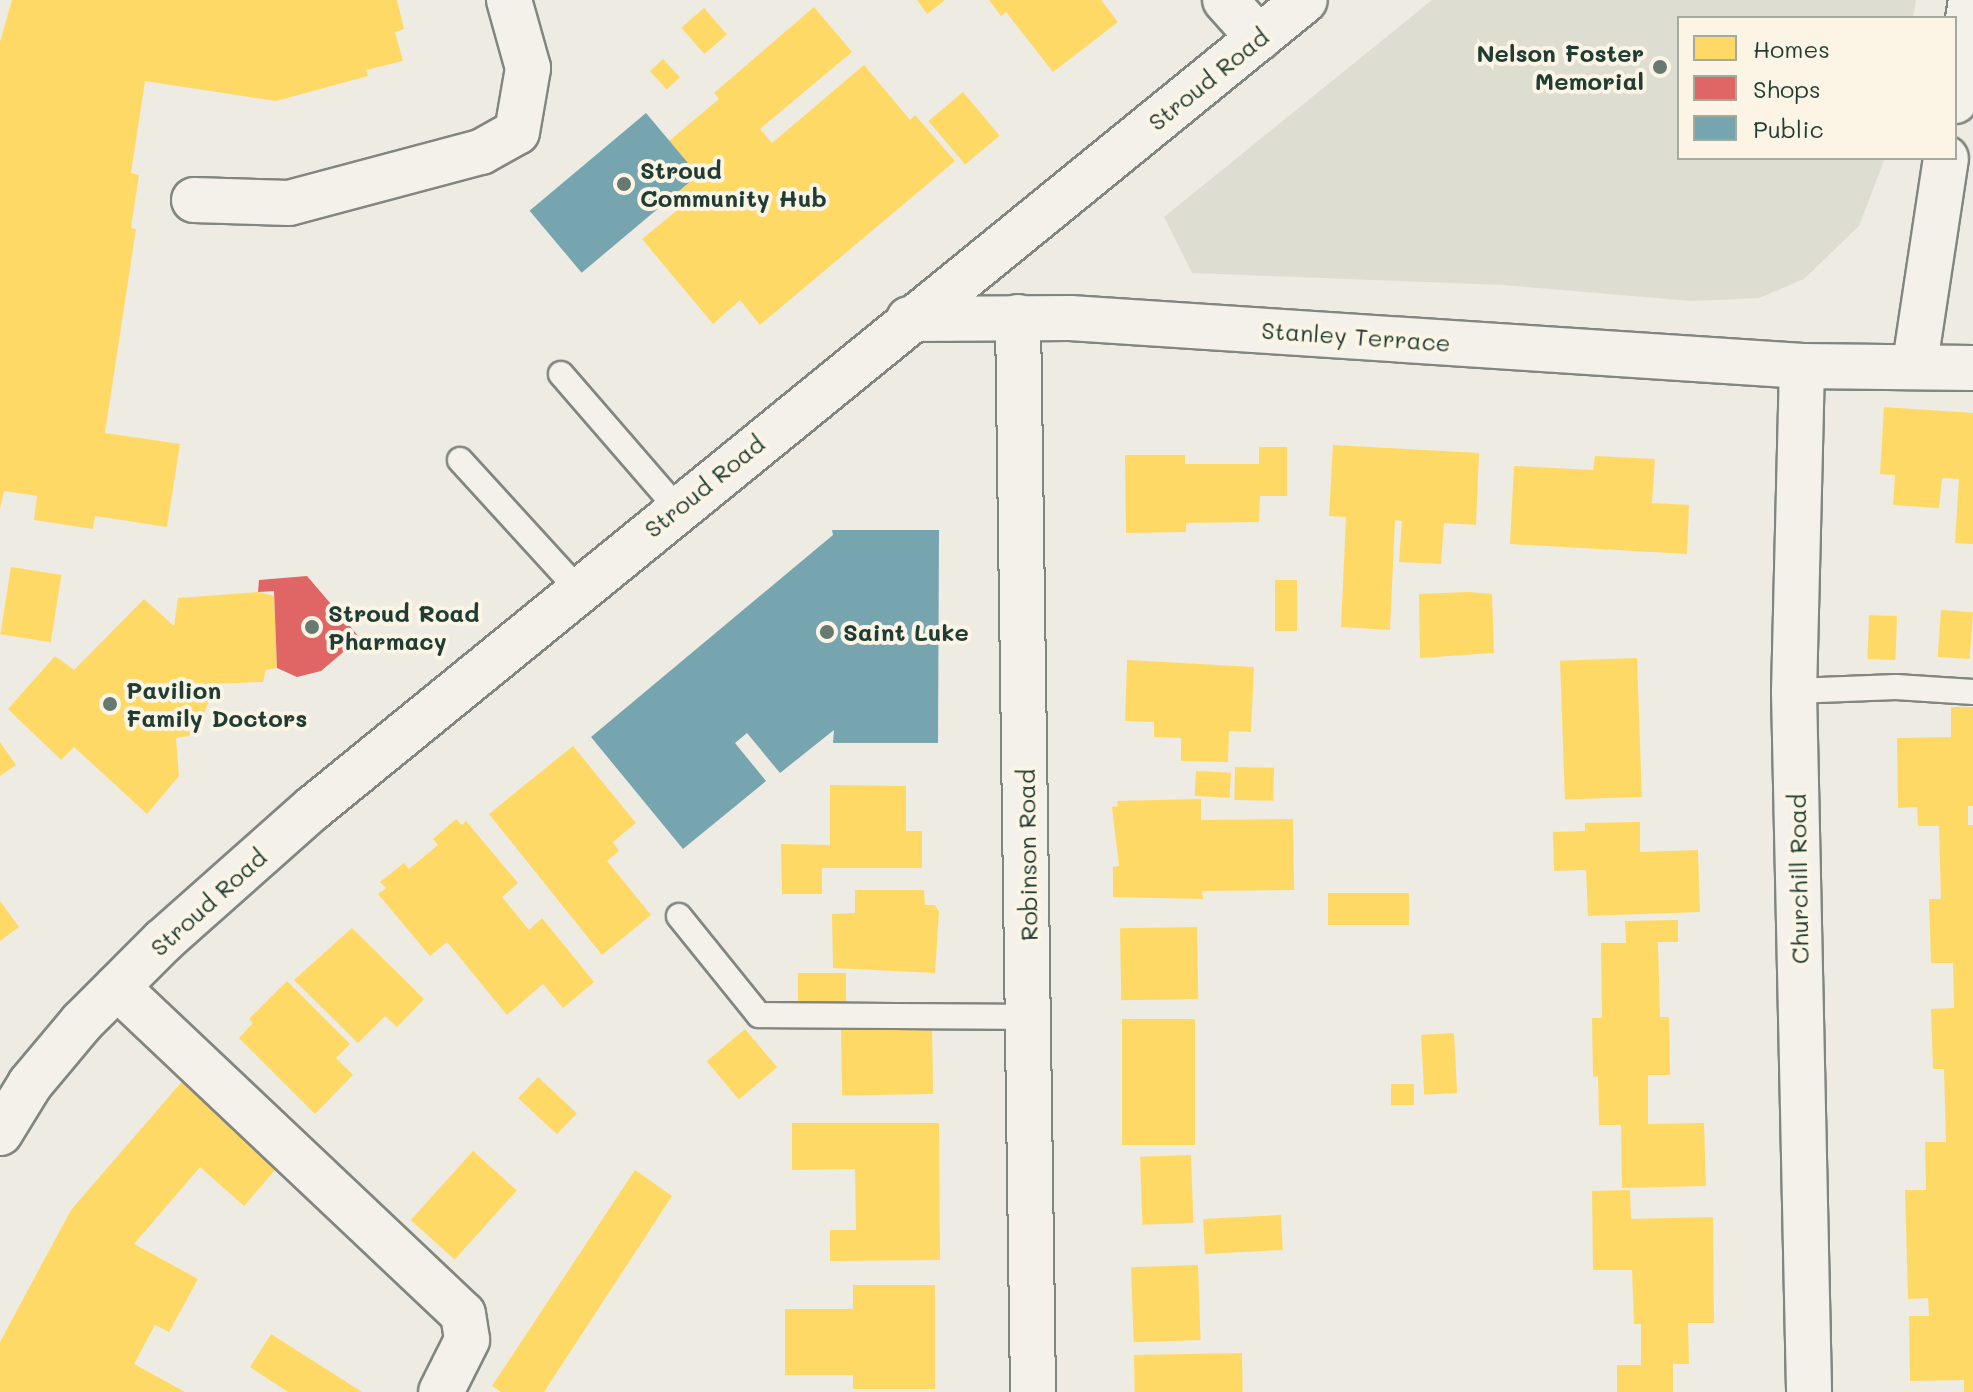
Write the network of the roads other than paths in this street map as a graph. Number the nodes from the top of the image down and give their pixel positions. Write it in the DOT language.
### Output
graph roads {
  1 [pos="509,0"];
  2 [pos="1225,0"];
  3 [pos="1305,0"];
  4 [pos="1971,0"];
  5 [pos="1259,38"];
  6 [pos="1957,88"];
  7 [pos="1946,160"];
  8 [pos="194,200"];
  9 [pos="1018,317"];
  10 [pos="909,319"];
  11 [pos="1915,363"];
  12 [pos="1802,366"];
  13 [pos="1973,368"];
  14 [pos="561,374"];
  15 [pos="460,460"];
  16 [pos="677,508"];
  17 [pos="577,588"];
  18 [pos="1794,691"];
  19 [pos="1973,692"];
  20 [pos="679,916"];
  21 [pos="117,987"];
  22 [pos="1029,1017"];
  23 [pos="0,1133"];
  24 [pos="441,1392"];
  25 [pos="1033,1392"];
  26 [pos="1809,1392"];
  1 -- 8 [label="street"];
  2 -- 5 [label="street"];
  3 -- 5 [label="street, Stroud Road"];
  4 -- 6 [label="street"];
  5 -- 10 [label="street, Stroud Road"];
  7 -- 11 [label="street"];
  9 -- 10 [label="street, Stanley Terrace"];
  9 -- 12 [label="street, Stanley Terrace"];
  9 -- 22 [label="street, Robinson Road"];
  10 -- 16 [label="street, Stroud Road"];
  11 -- 12 [label="street, Stanley Terrace"];
  11 -- 13 [label="street, Stanley Terrace"];
  12 -- 18 [label="street, Churchill Road"];
  14 -- 16 [label="lane"];
  15 -- 17 [label="lane"];
  16 -- 17 [label="street, Stroud Road"];
  17 -- 21 [label="street, Stroud Road"];
  18 -- 19 [label="lane"];
  18 -- 26 [label="street, Churchill Road"];
  20 -- 22 [label="lane"];
  21 -- 23 [label="street, Stroud Road"];
  21 -- 24 [label="street"];
  22 -- 25 [label="street, Robinson Road"];
}
